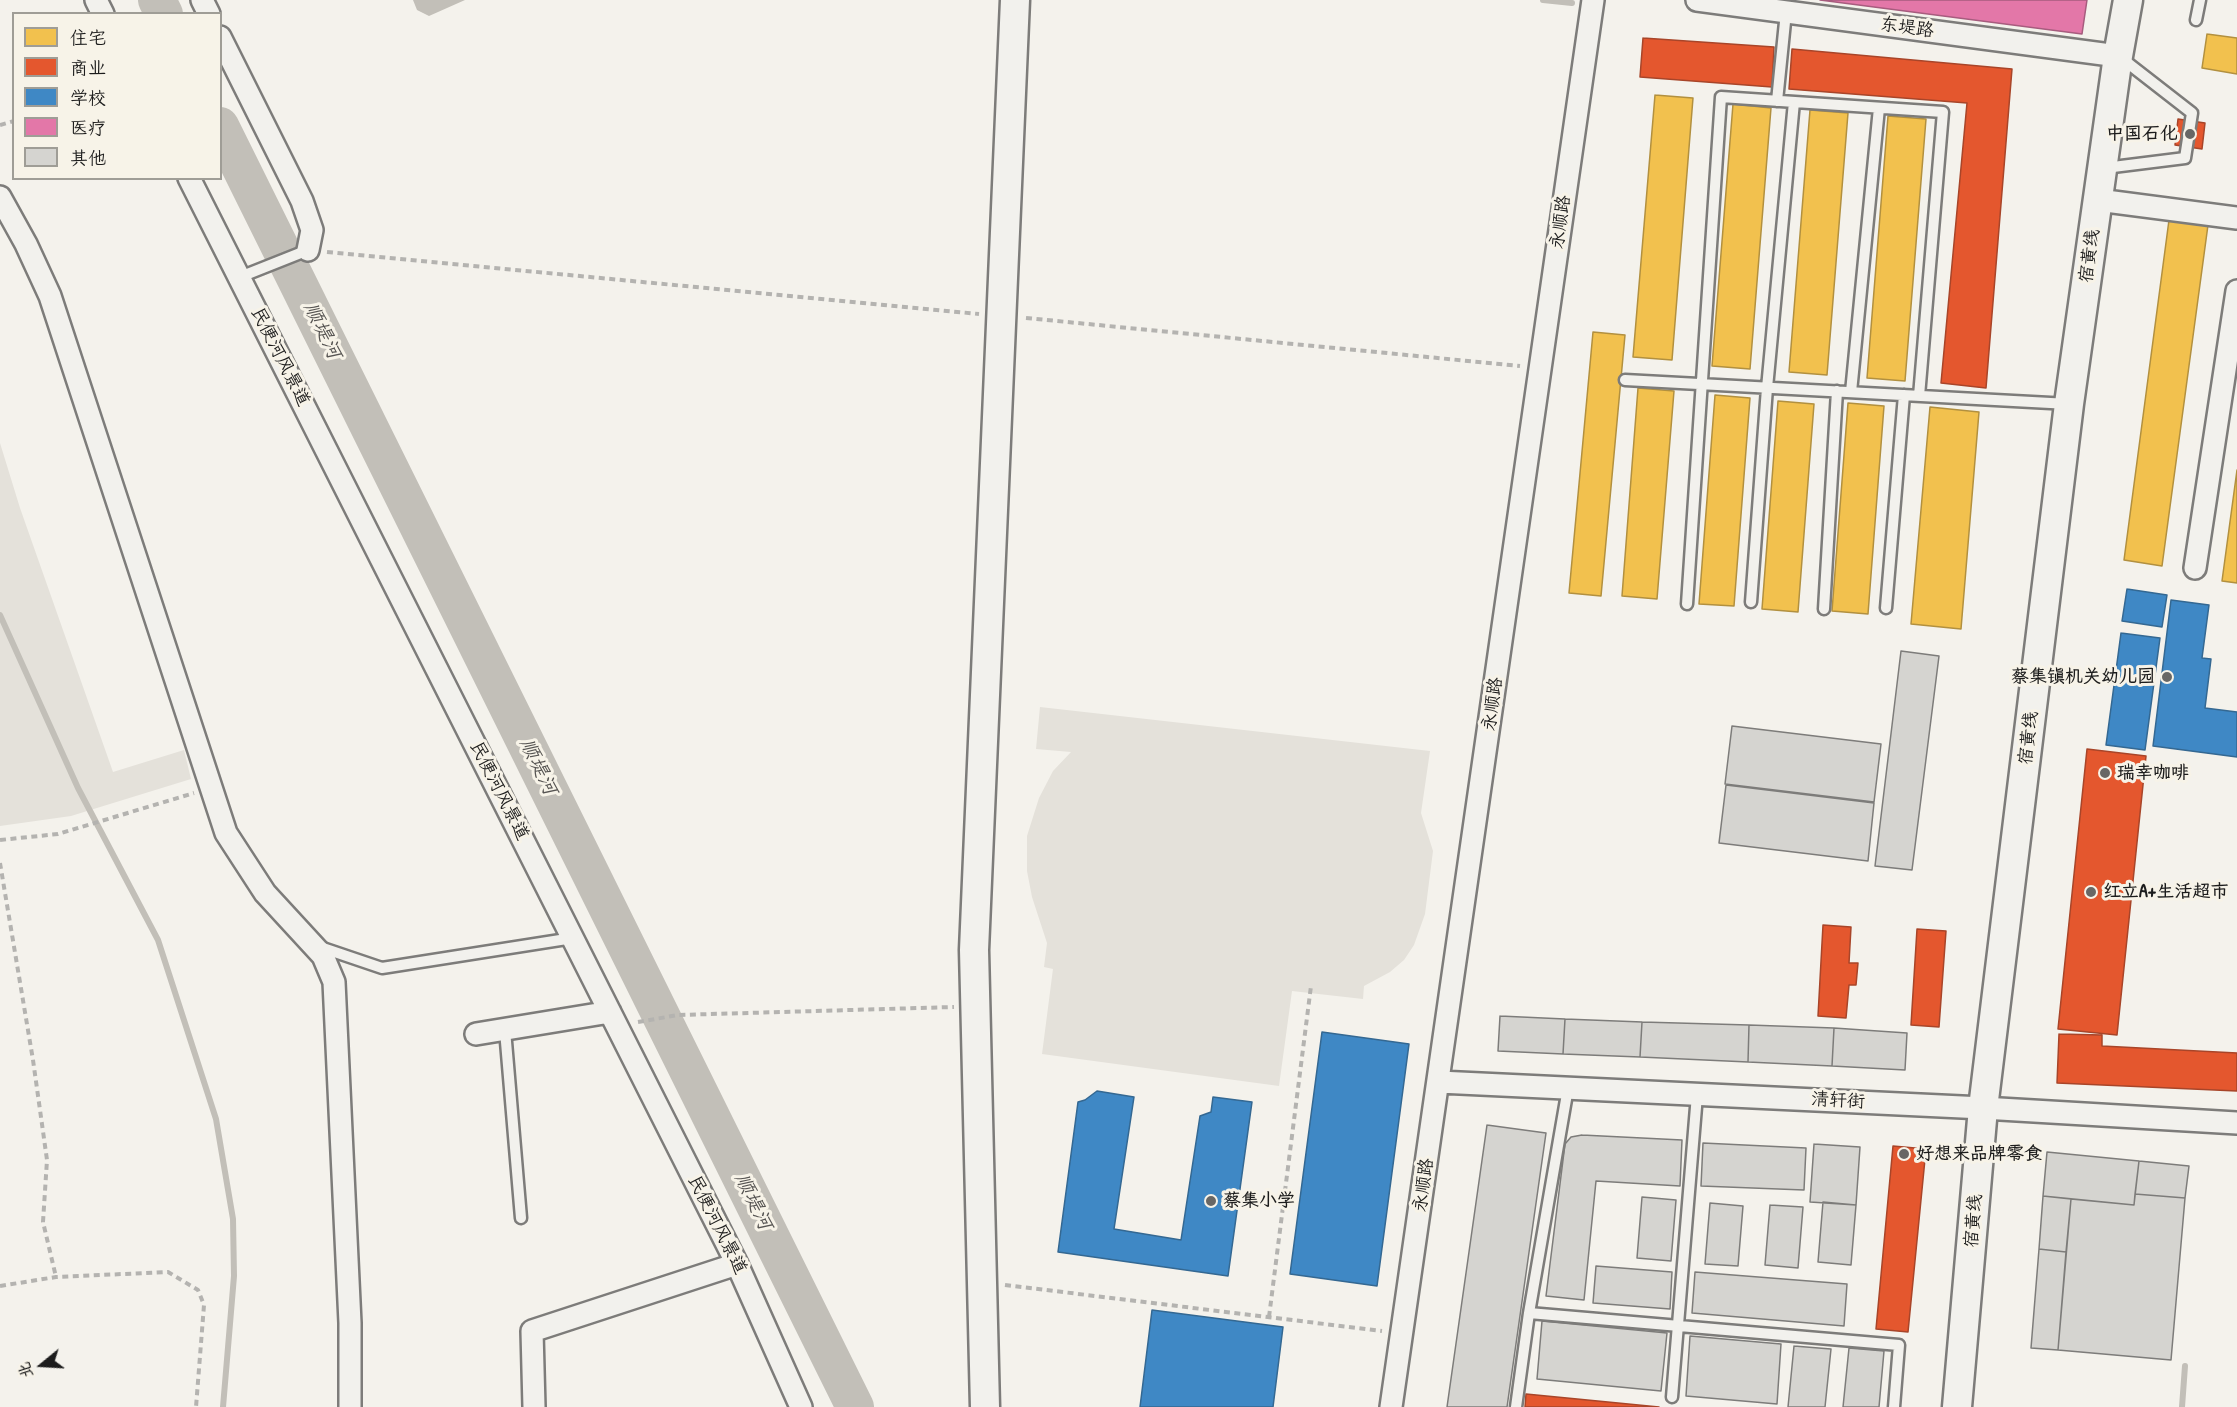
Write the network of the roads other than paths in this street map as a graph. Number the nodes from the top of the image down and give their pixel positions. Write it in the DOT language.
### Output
graph roads {
  1 [pos="1015,0"];
  2 [pos="1593,0"];
  3 [pos="1697,0"];
  4 [pos="2128,0"];
  5 [pos="2200,0"];
  6 [pos="1786,12"];
  7 [pos="2196,20"];
  8 [pos="222,41"];
  9 [pos="2118,56"];
  10 [pos="1777,101"];
  11 [pos="1794,102"];
  12 [pos="1879,108"];
  13 [pos="2102,168"];
  14 [pos="190,180"];
  15 [pos="0,196"];
  16 [pos="2098,200"];
  17 [pos="2237,218"];
  18 [pos="308,250"];
  19 [pos="241,277"];
  20 [pos="2237,291"];
  21 [pos="1625,380"];
  22 [pos="1702,384"];
  23 [pos="1767,388"];
  24 [pos="1837,392"];
  25 [pos="1851,392"];
  26 [pos="1904,395"];
  27 [pos="1919,396"];
  28 [pos="2069,404"];
  29 [pos="2194,568"];
  30 [pos="1751,602"];
  31 [pos="1687,604"];
  32 [pos="1886,608"];
  33 [pos="1824,609"];
  34 [pos="573,938"];
  35 [pos="312,944"];
  36 [pos="610,1012"];
  37 [pos="505,1030"];
  38 [pos="476,1034"];
  39 [pos="1439,1082"];
  40 [pos="1568,1088"];
  41 [pos="1697,1095"];
  42 [pos="1983,1108"];
  43 [pos="2237,1123"];
  44 [pos="521,1218"];
  45 [pos="737,1264"];
  46 [pos="1528,1313"];
  47 [pos="1678,1325"];
  48 [pos="1672,1397"];
  49 [pos="350,1407"];
  50 [pos="534,1407"];
  51 [pos="801,1407"];
  52 [pos="985,1407"];
  53 [pos="1391,1407"];
  54 [pos="1516,1407"];
  55 [pos="1894,1407"];
  56 [pos="1957,1407"];
  1 -- 52 [label="main road"];
  2 -- 39 [label="street, 永顺路"];
  3 -- 6 [label="street, 东堤路"];
  4 -- 9 [label="main road, 宿黄线"];
  5 -- 7 [label="lane"];
  6 -- 9 [label="street, 东堤路"];
  6 -- 10 [label="lane"];
  8 -- 18 [label="street"];
  9 -- 13 [label="main road, 宿黄线"];
  9 -- 13 [label="lane"];
  10 -- 11 [label="lane"];
  10 -- 22 [label="lane"];
  11 -- 12 [label="lane"];
  11 -- 23 [label="lane"];
  12 -- 25 [label="lane"];
  12 -- 27 [label="lane"];
  13 -- 16 [label="main road, 宿黄线"];
  14 -- 19 [label="street, 民便河风景道"];
  15 -- 35 [label="street"];
  16 -- 17 [label="street"];
  16 -- 28 [label="main road, 宿黄线"];
  18 -- 19 [label="lane"];
  19 -- 34 [label="street, 民便河风景道"];
  20 -- 29 [label="street"];
  21 -- 22 [label="lane"];
  22 -- 23 [label="lane"];
  22 -- 31 [label="lane"];
  23 -- 24 [label="lane"];
  23 -- 30 [label="lane"];
  24 -- 25 [label="lane"];
  24 -- 33 [label="lane"];
  25 -- 26 [label="lane"];
  26 -- 27 [label="lane"];
  26 -- 32 [label="lane"];
  27 -- 28 [label="lane"];
  28 -- 42 [label="main road, 宿黄线"];
  34 -- 35 [label="lane"];
  34 -- 36 [label="street, 民便河风景道"];
  35 -- 49 [label="street"];
  36 -- 37 [label="street"];
  36 -- 45 [label="street, 民便河风景道"];
  37 -- 38 [label="street"];
  37 -- 44 [label="lane"];
  39 -- 40 [label="street, 清轩街"];
  39 -- 53 [label="street, 永顺路"];
  40 -- 41 [label="street, 清轩街"];
  40 -- 46 [label="lane"];
  41 -- 42 [label="street, 清轩街"];
  41 -- 47 [label="lane"];
  42 -- 43 [label="street, 清轩街"];
  42 -- 56 [label="main road, 宿黄线"];
  45 -- 50 [label="street"];
  45 -- 51 [label="street, 民便河风景道"];
  46 -- 47 [label="lane"];
  46 -- 54 [label="lane"];
  47 -- 48 [label="lane"];
  47 -- 55 [label="lane"];
}
